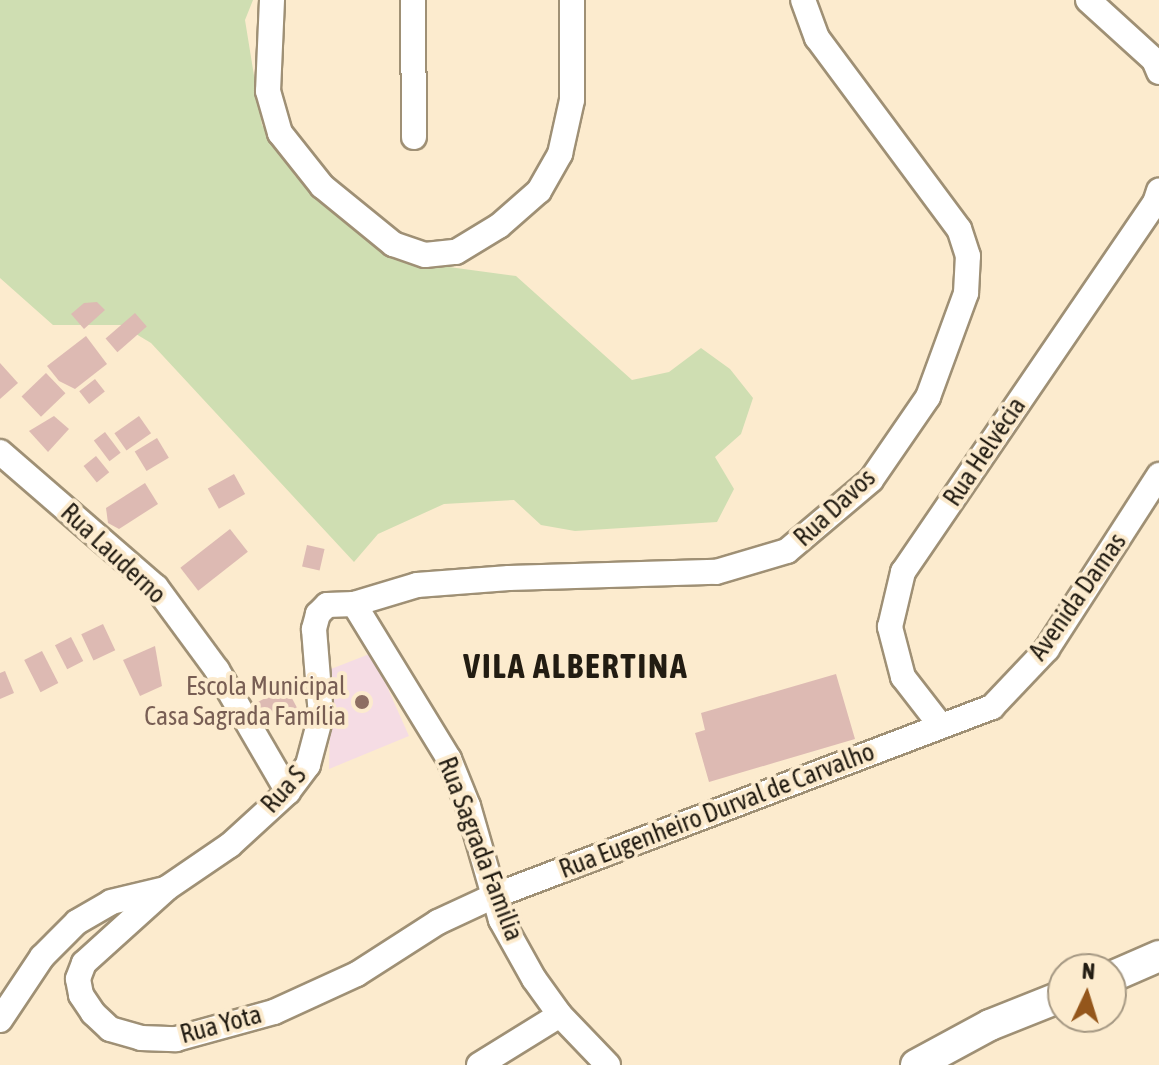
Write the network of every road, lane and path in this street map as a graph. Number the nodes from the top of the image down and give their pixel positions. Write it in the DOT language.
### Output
graph roads {
  1 [pos="272,0"];
  2 [pos="413,0"];
  3 [pos="572,0"];
  4 [pos="803,0"];
  5 [pos="1088,0"];
  6 [pos="1159,72"];
  7 [pos="414,137"];
  8 [pos="1159,191"];
  9 [pos="0,452"];
  10 [pos="1159,475"];
  11 [pos="354,604"];
  12 [pos="941,726"];
  13 [pos="288,792"];
  14 [pos="167,888"];
  15 [pos="494,896"];
  16 [pos="1159,956"];
  17 [pos="1127,970"];
  18 [pos="1127,974"];
  19 [pos="1159,975"];
  20 [pos="1047,1002"];
  21 [pos="560,1015"];
  22 [pos="0,1020"];
  23 [pos="479,1065"];
  24 [pos="608,1065"];
  25 [pos="916,1065"];
  1 -- 3 [label="street"];
  2 -- 7 [label="street"];
  4 -- 11 [label="street, Rua Davos"];
  5 -- 6 [label="street"];
  8 -- 12 [label="street, Rua Helvécia"];
  9 -- 13 [label="street, Rua Lauderno"];
  10 -- 12 [label="street, Avenida Damas"];
  11 -- 13 [label="street, Rua S"];
  11 -- 15 [label="street, Rua Sagrada Familia"];
  12 -- 15 [label="street, Rua Eugenheiro Durval de Carvalho"];
  13 -- 14 [label="street, Rua S"];
  14 -- 15 [label="street, Rua Yota"];
  14 -- 22 [label="street"];
  15 -- 21 [label="street, Rua Sagrada Familia"];
  16 -- 17 [label="street"];
  18 -- 19 [label="street"];
  20 -- 25 [label="street"];
  21 -- 23 [label="street"];
  21 -- 24 [label="street, Rua Sagrada Familia"];
}
